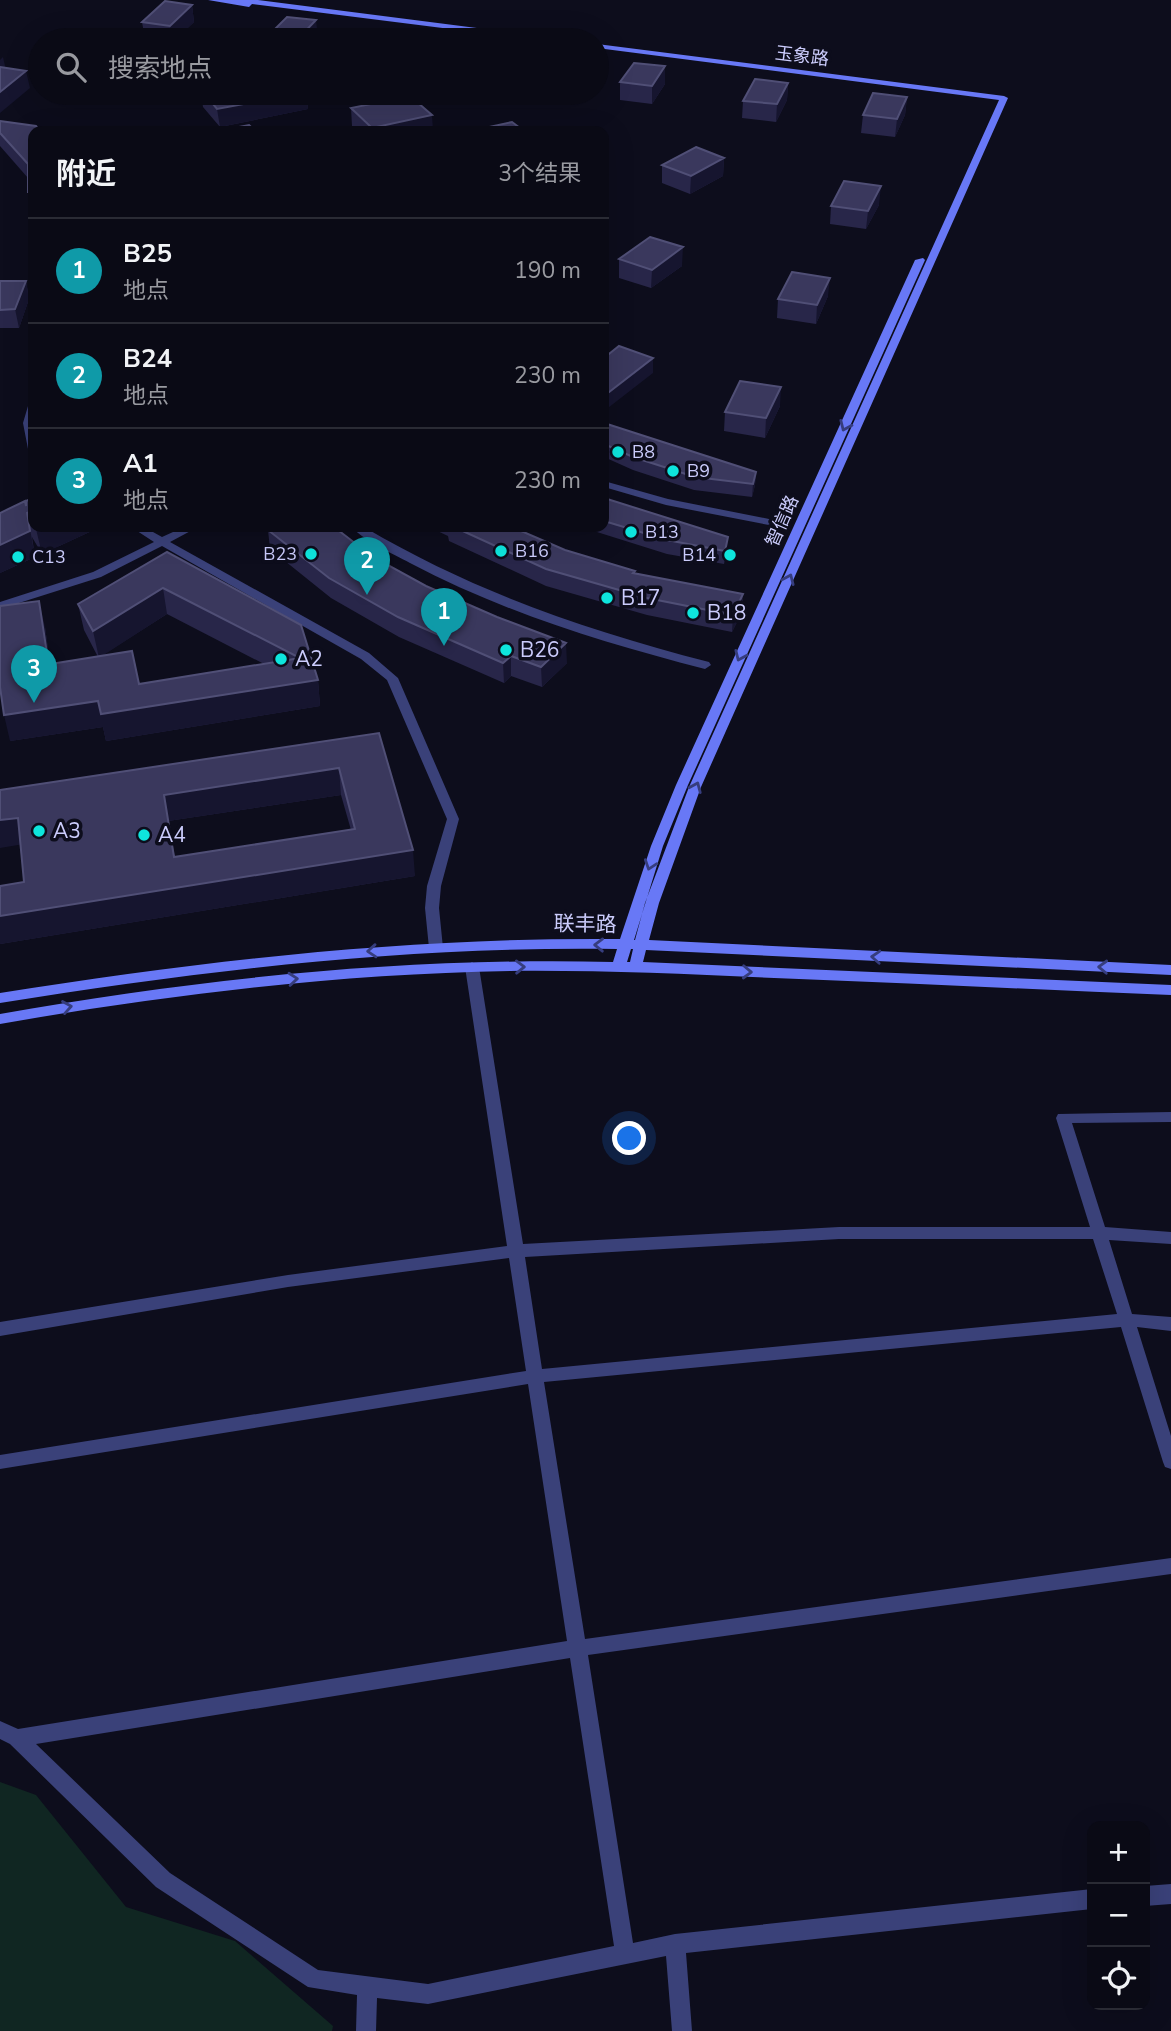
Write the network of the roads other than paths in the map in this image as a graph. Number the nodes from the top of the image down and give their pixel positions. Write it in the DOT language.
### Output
graph roads {
  1 [pos="212,0"];
  2 [pos="240,0"];
  3 [pos="431,28"];
  4 [pos="460,28"];
  5 [pos="609,50"];
  6 [pos="998,99"];
  7 [pos="609,485"];
  8 [pos="769,522"];
  9 [pos="145,532"];
  10 [pos="181,532"];
  11 [pos="365,532"];
  12 [pos="160,541"];
  13 [pos="0,606"];
  14 [pos="705,665"];
  15 [pos="625,946"];
  16 [pos="640,946"];
  17 [pos="436,948"];
  18 [pos="472,967"];
  19 [pos="618,967"];
  20 [pos="635,967"];
  21 [pos="1171,970"];
  22 [pos="1171,990"];
  23 [pos="0,998"];
  24 [pos="0,1019"];
  25 [pos="1171,1117"];
  26 [pos="1099,1233"];
  27 [pos="1171,1238"];
  28 [pos="516,1251"];
  29 [pos="1126,1320"];
  30 [pos="1171,1324"];
  31 [pos="0,1329"];
  32 [pos="536,1376"];
  33 [pos="0,1462"];
  34 [pos="1171,1462"];
  35 [pos="1171,1566"];
  36 [pos="578,1648"];
  37 [pos="9,1734"];
  38 [pos="1171,1894"];
  39 [pos="1150,1896"];
  40 [pos="1087,1900"];
  41 [pos="675,1944"];
  42 [pos="625,1955"];
  43 [pos="367,1986"];
  44 [pos="366,2031"];
  45 [pos="682,2031"];
  1 -- 3 [label="street"];
  2 -- 4 [label="street"];
  5 -- 6 [label="street, 玉象路"];
  6 -- 15 [label="street, 智信路, one-way"];
  16 -- 6 [label="street, 智信路, one-way"];
  7 -- 8 [label="street"];
  9 -- 12 [label="street"];
  10 -- 12 [label="street"];
  11 -- 14 [label="street"];
  12 -- 13 [label="street"];
  12 -- 17 [label="street"];
  15 -- 16 [label="street, 联丰路"];
  15 -- 17 [label="street, 联丰路, one-way"];
  15 -- 19 [label="street, 智信路"];
  16 -- 20 [label="street, 智信路"];
  21 -- 16 [label="street, 联丰路, one-way"];
  17 -- 23 [label="street, 联丰路, one-way"];
  18 -- 19 [label="street, 联丰路, one-way"];
  24 -- 18 [label="street, 联丰路, one-way"];
  18 -- 28 [label="street"];
  19 -- 20 [label="street, 联丰路"];
  20 -- 22 [label="street, 联丰路, one-way"];
  25 -- 26 [label="street"];
  26 -- 27 [label="street"];
  26 -- 28 [label="street"];
  26 -- 29 [label="street"];
  28 -- 31 [label="street"];
  28 -- 32 [label="street"];
  29 -- 30 [label="street"];
  29 -- 32 [label="street"];
  29 -- 34 [label="street"];
  32 -- 33 [label="street"];
  32 -- 36 [label="street"];
  35 -- 36 [label="street"];
  36 -- 37 [label="street"];
  36 -- 42 [label="street"];
  37 -- 43 [label="street"];
  38 -- 39 [label="street"];
  40 -- 41 [label="street"];
  41 -- 42 [label="street"];
  41 -- 45 [label="street"];
  42 -- 43 [label="street"];
  43 -- 44 [label="street"];
}
